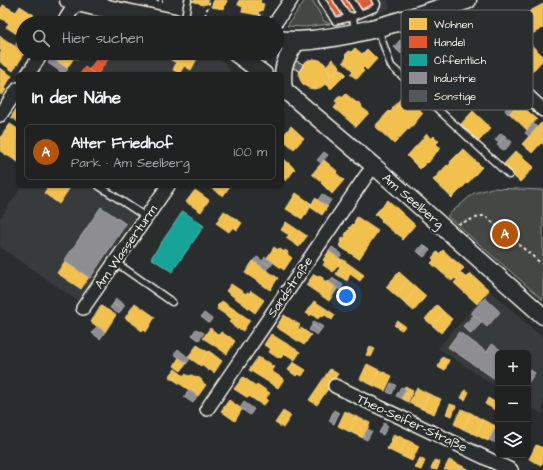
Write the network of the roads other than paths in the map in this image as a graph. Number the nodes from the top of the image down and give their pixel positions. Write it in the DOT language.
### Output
graph roads {
  1 [pos="188,0"];
  2 [pos="291,0"];
  3 [pos="322,0"];
  4 [pos="337,0"];
  5 [pos="351,0"];
  6 [pos="375,0"];
  7 [pos="467,0"];
  8 [pos="73,1"];
  9 [pos="445,7"];
  10 [pos="435,10"];
  11 [pos="446,10"];
  12 [pos="360,14"];
  13 [pos="66,16"];
  14 [pos="142,16"];
  15 [pos="185,16"];
  16 [pos="280,16"];
  17 [pos="401,21"];
  18 [pos="354,25"];
  19 [pos="377,28"];
  20 [pos="284,40"];
  21 [pos="297,41"];
  22 [pos="37,60"];
  23 [pos="246,60"];
  24 [pos="256,67"];
  25 [pos="29,72"];
  26 [pos="282,72"];
  27 [pos="401,75"];
  28 [pos="284,90"];
  29 [pos="16,92"];
  30 [pos="533,101"];
  31 [pos="438,110"];
  32 [pos="543,110"];
  33 [pos="0,116"];
  34 [pos="374,166"];
  35 [pos="508,175"];
  36 [pos="102,188"];
  37 [pos="167,188"];
  38 [pos="146,217"];
  39 [pos="115,262"];
  40 [pos="172,302"];
  41 [pos="83,308"];
  42 [pos="543,316"];
  43 [pos="335,386"];
  44 [pos="207,409"];
  45 [pos="511,470"];
  1 -- 15 [label="lane"];
  2 -- 16 [label="street"];
  3 -- 18 [label="lane"];
  4 -- 18 [label="lane"];
  5 -- 12 [label="lane"];
  6 -- 12 [label="lane"];
  7 -- 9 [label="main road"];
  8 -- 13 [label="street"];
  8 -- 14 [label="main road"];
  9 -- 10 [label="main road"];
  9 -- 11 [label="street"];
  12 -- 18 [label="lane"];
  17 -- 19 [label="main road"];
  18 -- 19 [label="main road"];
  18 -- 21 [label="main road"];
  19 -- 27 [label="lane"];
  20 -- 21 [label="main road"];
  21 -- 26 [label="street"];
  22 -- 25 [label="street"];
  23 -- 24 [label="street"];
  28 -- 34 [label="street, Am Seelberg"];
  29 -- 33 [label="street"];
  30 -- 32 [label="street"];
  31 -- 35 [label="lane"];
  34 -- 42 [label="street, Am Seelberg"];
  34 -- 44 [label="street, Sandstraße"];
  36 -- 38 [label="lane"];
  37 -- 38 [label="street, Am Wasserturm"];
  38 -- 39 [label="street, Am Wasserturm"];
  39 -- 40 [label="lane"];
  39 -- 41 [label="street, Am Wasserturm"];
  43 -- 45 [label="street, Theo-Seifer-Straße"];
}
